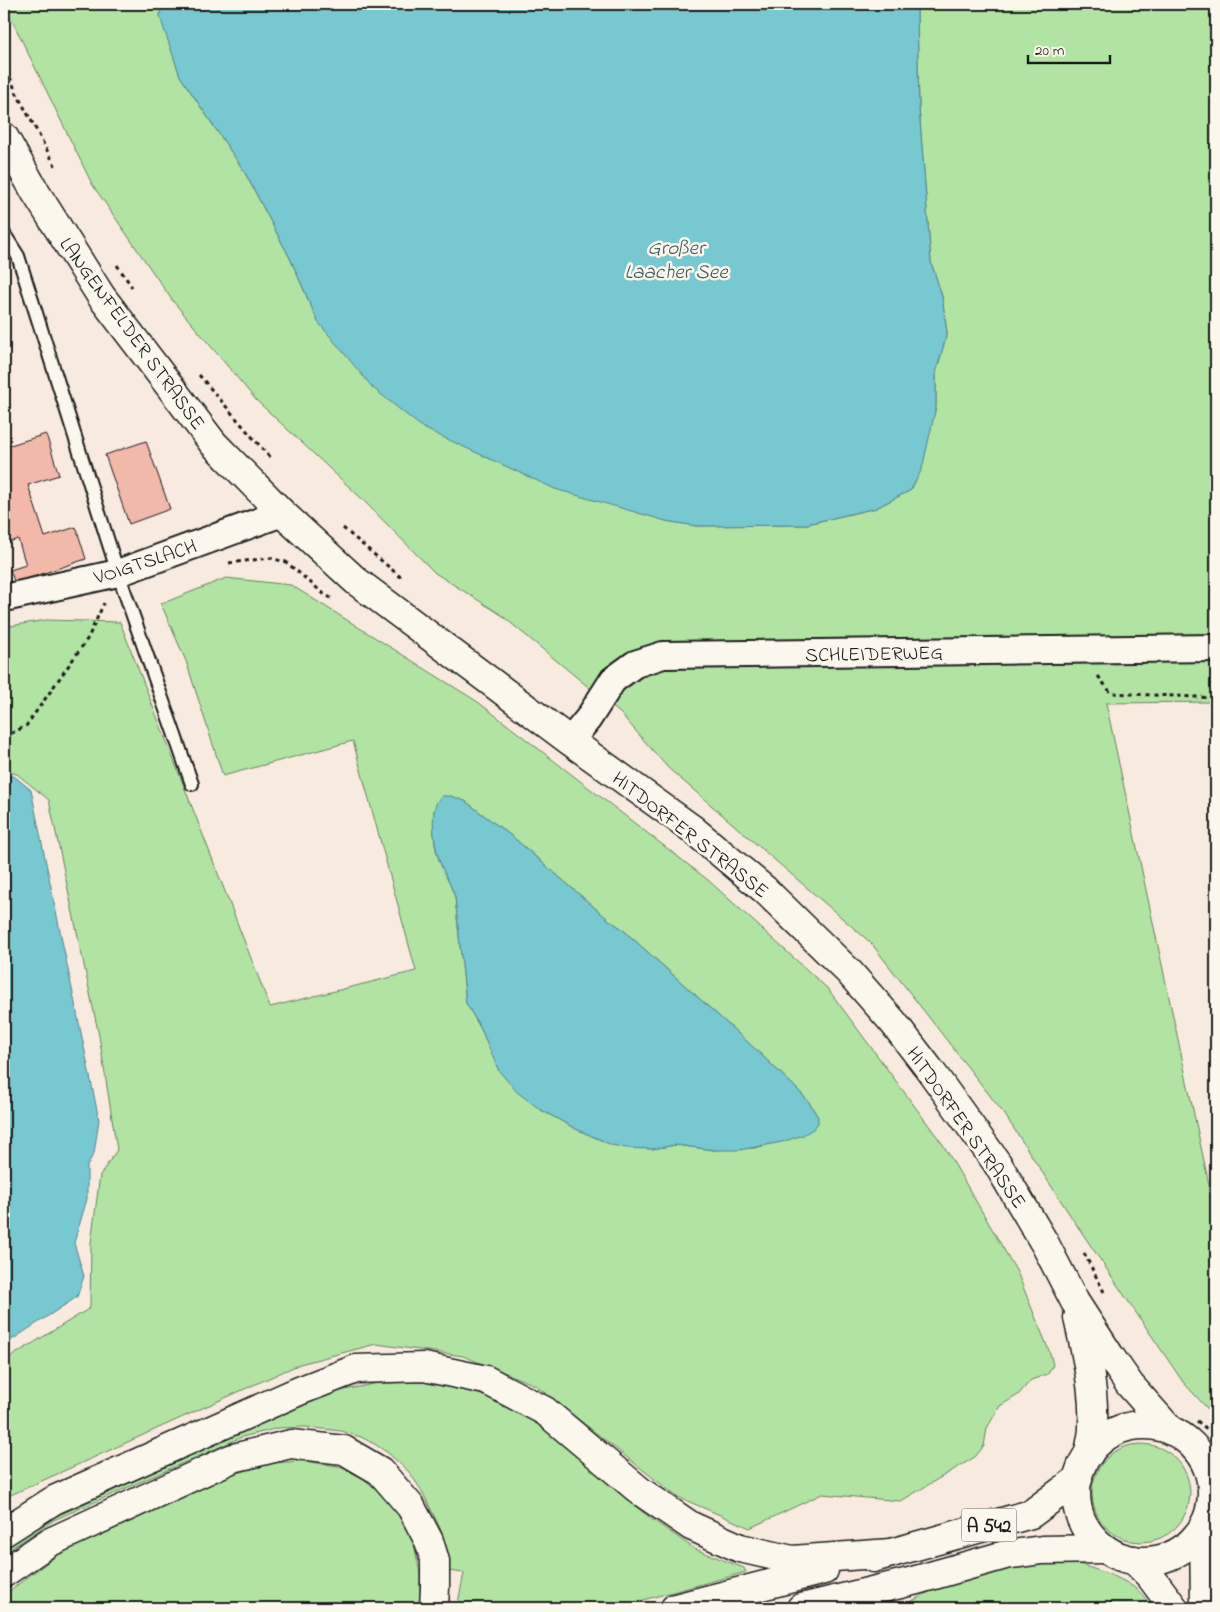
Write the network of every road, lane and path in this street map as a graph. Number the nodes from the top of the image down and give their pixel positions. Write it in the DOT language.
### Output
graph roads {
  1 [pos="4,62"];
  2 [pos="4,136"];
  3 [pos="61,177"];
  4 [pos="4,234"];
  5 [pos="114,260"];
  6 [pos="136,293"];
  7 [pos="196,371"];
  8 [pos="273,461"];
  9 [pos="282,513"];
  10 [pos="342,527"];
  11 [pos="222,564"];
  12 [pos="118,573"];
  13 [pos="356,581"];
  14 [pos="4,598"];
  15 [pos="1216,648"];
  16 [pos="1080,651"];
  17 [pos="1216,698"];
  18 [pos="4,737"];
  19 [pos="570,741"];
  20 [pos="192,784"];
  21 [pos="1075,1302"];
  22 [pos="1171,1431"];
  23 [pos="1089,1454"];
  24 [pos="1078,1478"];
  25 [pos="1204,1526"];
  26 [pos="4,1532"];
  27 [pos="1104,1549"];
  28 [pos="891,1553"];
  29 [pos="1134,1560"];
  30 [pos="4,1573"];
  31 [pos="913,1581"];
  32 [pos="434,1608"];
  33 [pos="675,1608"];
  34 [pos="801,1608"];
  35 [pos="889,1608"];
  36 [pos="1174,1608"];
  37 [pos="1205,1608"];
  1 -- 3 [label="path"];
  2 -- 9 [label="main road, LANGENFELDER STRASSE"];
  4 -- 12 [label="lane"];
  5 -- 6 [label="path"];
  7 -- 8 [label="path"];
  9 -- 12 [label="street, VOIGTSLACH"];
  9 -- 13 [label="main road, HITDORFER STRASSE"];
  10 -- 13 [label="path"];
  11 -- 13 [label="path"];
  12 -- 14 [label="street, VOIGTSLACH"];
  12 -- 18 [label="path"];
  12 -- 20 [label="lane"];
  13 -- 19 [label="main road, HITDORFER STRASSE"];
  15 -- 16 [label="street, SCHLEIDERWEG"];
  16 -- 17 [label="path"];
  16 -- 19 [label="street, SCHLEIDERWEG"];
  19 -- 21 [label="main road, HITDORFER STRASSE"];
  21 -- 22 [label="main road, HITDORFER STRASSE"];
  21 -- 23 [label="main road, HITDORFER STRASSE"];
  22 -- 23 [label="main road"];
  22 -- 25 [label="main road"];
  23 -- 24 [label="main road"];
  24 -- 27 [label="main road"];
  24 -- 28 [label="main road, A 542"];
  25 -- 29 [label="main road"];
  25 -- 37 [label="main road"];
  26 -- 28 [label="main road"];
  27 -- 29 [label="main road"];
  27 -- 31 [label="main road, A 542"];
  28 -- 33 [label="main road, A 542"];
  29 -- 36 [label="main road"];
  30 -- 32 [label="main road"];
  31 -- 34 [label="main road, A 542"];
  31 -- 35 [label="main road"];
}
